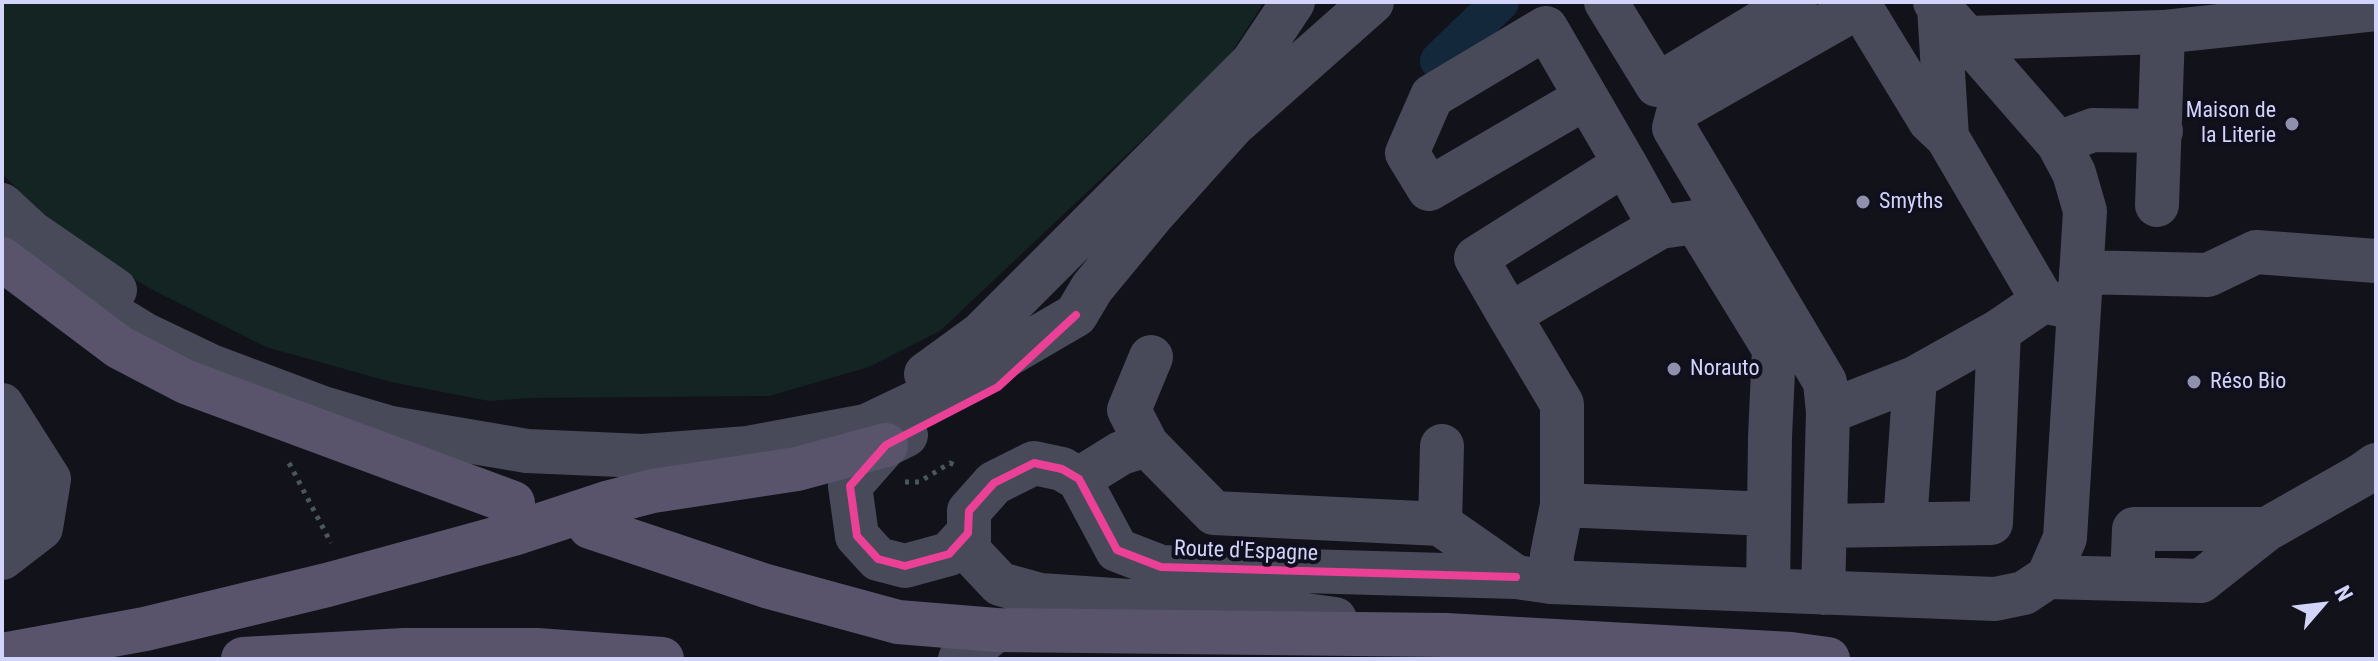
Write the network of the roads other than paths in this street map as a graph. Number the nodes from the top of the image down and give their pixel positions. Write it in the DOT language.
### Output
graph roads {
  1 [pos="1293,2"];
  2 [pos="1372,2"];
  3 [pos="1606,2"];
  4 [pos="1795,2"];
  5 [pos="1937,4"];
  6 [pos="2376,9"];
  7 [pos="2163,32"];
  8 [pos="1969,38"];
  9 [pos="1585,98"];
  10 [pos="2161,131"];
  11 [pos="1947,137"];
  12 [pos="2058,143"];
  13 [pos="1625,164"];
  14 [pos="2,205"];
  15 [pos="2157,205"];
  16 [pos="1660,227"];
  17 [pos="2,240"];
  18 [pos="2,259"];
  19 [pos="2376,261"];
  20 [pos="2067,294"];
  21 [pos="1076,315"];
  22 [pos="1509,315"];
  23 [pos="1999,331"];
  24 [pos="1151,357"];
  25 [pos="1915,378"];
  26 [pos="2,405"];
  27 [pos="1828,412"];
  28 [pos="886,445"];
  29 [pos="1442,446"];
  30 [pos="1134,449"];
  31 [pos="2376,465"];
  32 [pos="2,467"];
  33 [pos="1079,479"];
  34 [pos="513,503"];
  35 [pos="1562,505"];
  36 [pos="1769,514"];
  37 [pos="1440,524"];
  38 [pos="1905,524"];
  39 [pos="1825,526"];
  40 [pos="590,527"];
  41 [pos="2,528"];
  42 [pos="968,533"];
  43 [pos="2,558"];
  44 [pos="2048,577"];
  45 [pos="1534,579"];
  46 [pos="1768,590"];
  47 [pos="1823,593"];
  48 [pos="996,630"];
  49 [pos="1446,635"];
  50 [pos="2,655"];
  51 [pos="243,659"];
  52 [pos="662,659"];
  53 [pos="960,659"];
  54 [pos="1828,659"];
  1 -- 14 [label="street"];
  2 -- 21 [label="street"];
  3 -- 4 [label="street"];
  5 -- 8 [label="street"];
  5 -- 11 [label="street"];
  6 -- 7 [label="street"];
  7 -- 8 [label="street"];
  7 -- 10 [label="street"];
  8 -- 12 [label="street"];
  9 -- 13 [label="street"];
  10 -- 12 [label="street"];
  10 -- 15 [label="street"];
  11 -- 20 [label="street"];
  11 -- 27 [label="street"];
  12 -- 20 [label="street"];
  13 -- 16 [label="street"];
  13 -- 22 [label="street"];
  16 -- 22 [label="street"];
  16 -- 36 [label="street"];
  17 -- 21 [label="street"];
  18 -- 34 [label="main road"];
  19 -- 20 [label="street"];
  20 -- 23 [label="street"];
  20 -- 44 [label="street"];
  21 -- 28 [label="street"];
  22 -- 35 [label="street"];
  23 -- 25 [label="street"];
  23 -- 38 [label="street"];
  24 -- 30 [label="street"];
  25 -- 27 [label="street"];
  25 -- 38 [label="street"];
  26 -- 43 [label="street"];
  27 -- 39 [label="street"];
  28 -- 42 [label="street"];
  28 -- 50 [label="main road"];
  29 -- 37 [label="street"];
  30 -- 33 [label="street"];
  30 -- 37 [label="street"];
  31 -- 44 [label="street"];
  32 -- 41 [label="street"];
  33 -- 42 [label="street"];
  33 -- 45 [label="street, Route d'Espagne"];
  35 -- 36 [label="street"];
  35 -- 45 [label="street"];
  36 -- 46 [label="street"];
  37 -- 45 [label="street"];
  38 -- 39 [label="street"];
  39 -- 47 [label="street"];
  40 -- 48 [label="main road"];
  42 -- 49 [label="street"];
  44 -- 47 [label="street, Route d'Espagne"];
  45 -- 46 [label="street, Route d'Espagne"];
  46 -- 47 [label="street, Route d'Espagne"];
  48 -- 49 [label="main road"];
  48 -- 53 [label="street"];
  49 -- 54 [label="main road"];
  51 -- 52 [label="main road"];
}
